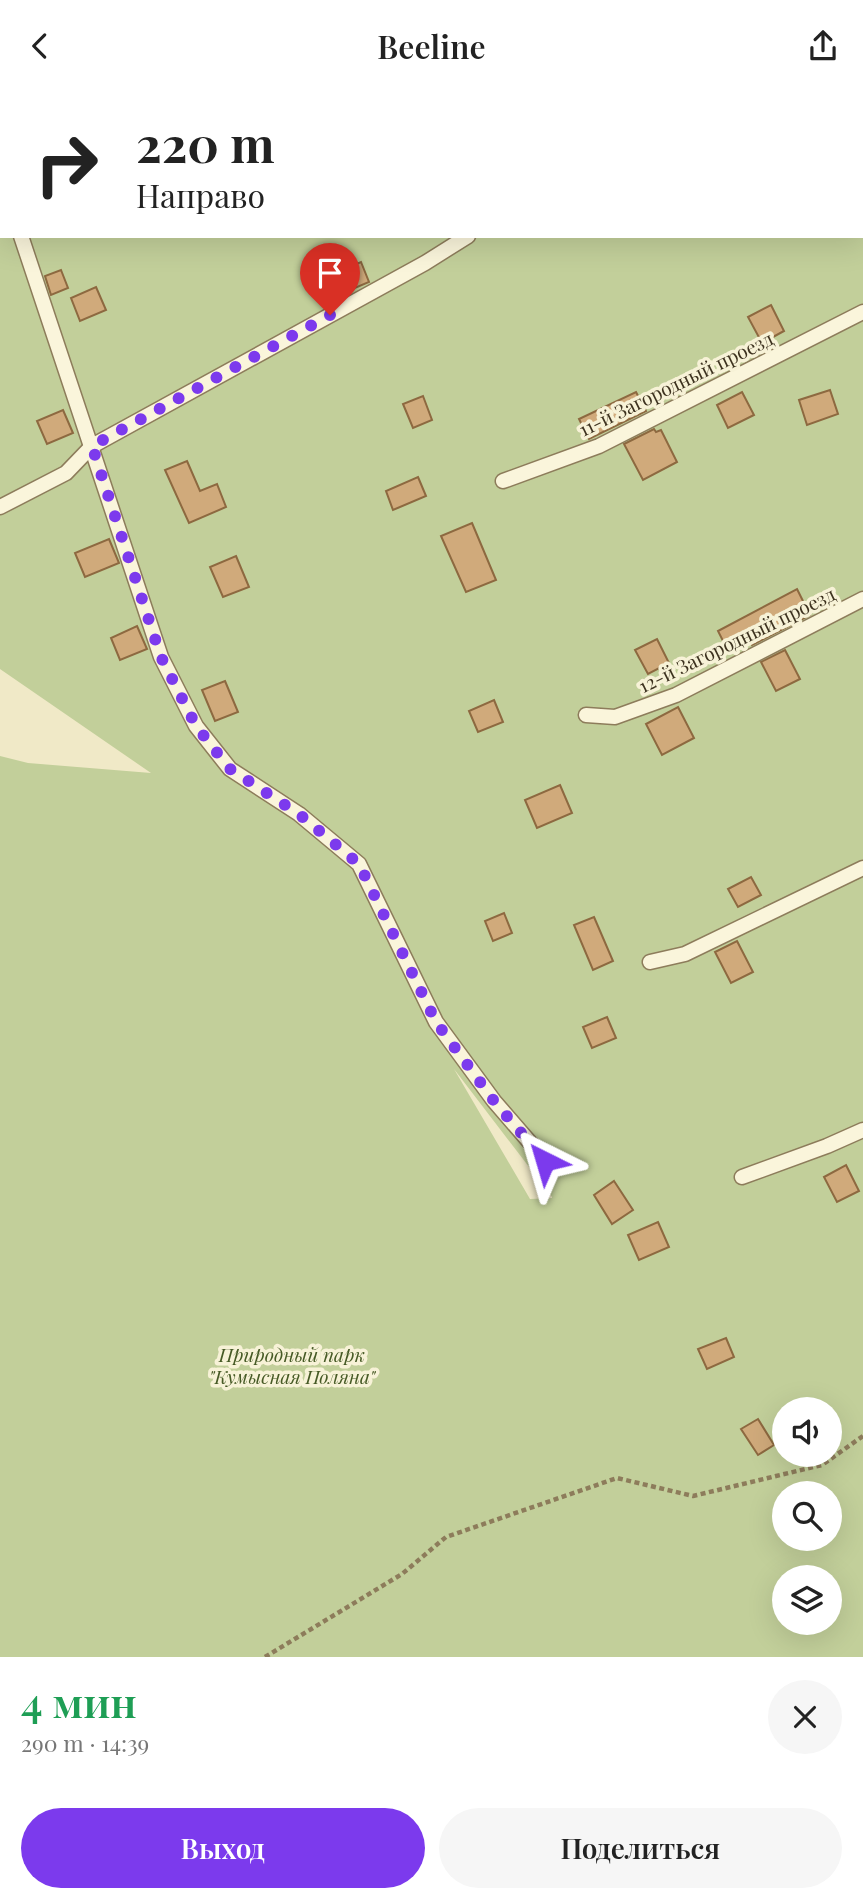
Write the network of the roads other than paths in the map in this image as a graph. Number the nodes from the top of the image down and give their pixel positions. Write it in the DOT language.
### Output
graph roads {
  1 [pos="22,238"];
  2 [pos="465,238"];
  3 [pos="863,312"];
  4 [pos="92,446"];
  5 [pos="503,481"];
  6 [pos="0,507"];
  7 [pos="863,599"];
  8 [pos="586,715"];
  9 [pos="863,868"];
  10 [pos="650,962"];
  11 [pos="863,1130"];
  12 [pos="545,1161"];
  13 [pos="742,1177"];
  1 -- 4 [label="lane"];
  2 -- 4 [label="lane"];
  3 -- 5 [label="lane, 11-й Загородный проезд"];
  4 -- 6 [label="lane"];
  4 -- 12 [label="lane"];
  7 -- 8 [label="lane, 12-й Загородный проезд"];
  9 -- 10 [label="lane"];
  11 -- 13 [label="lane"];
}
